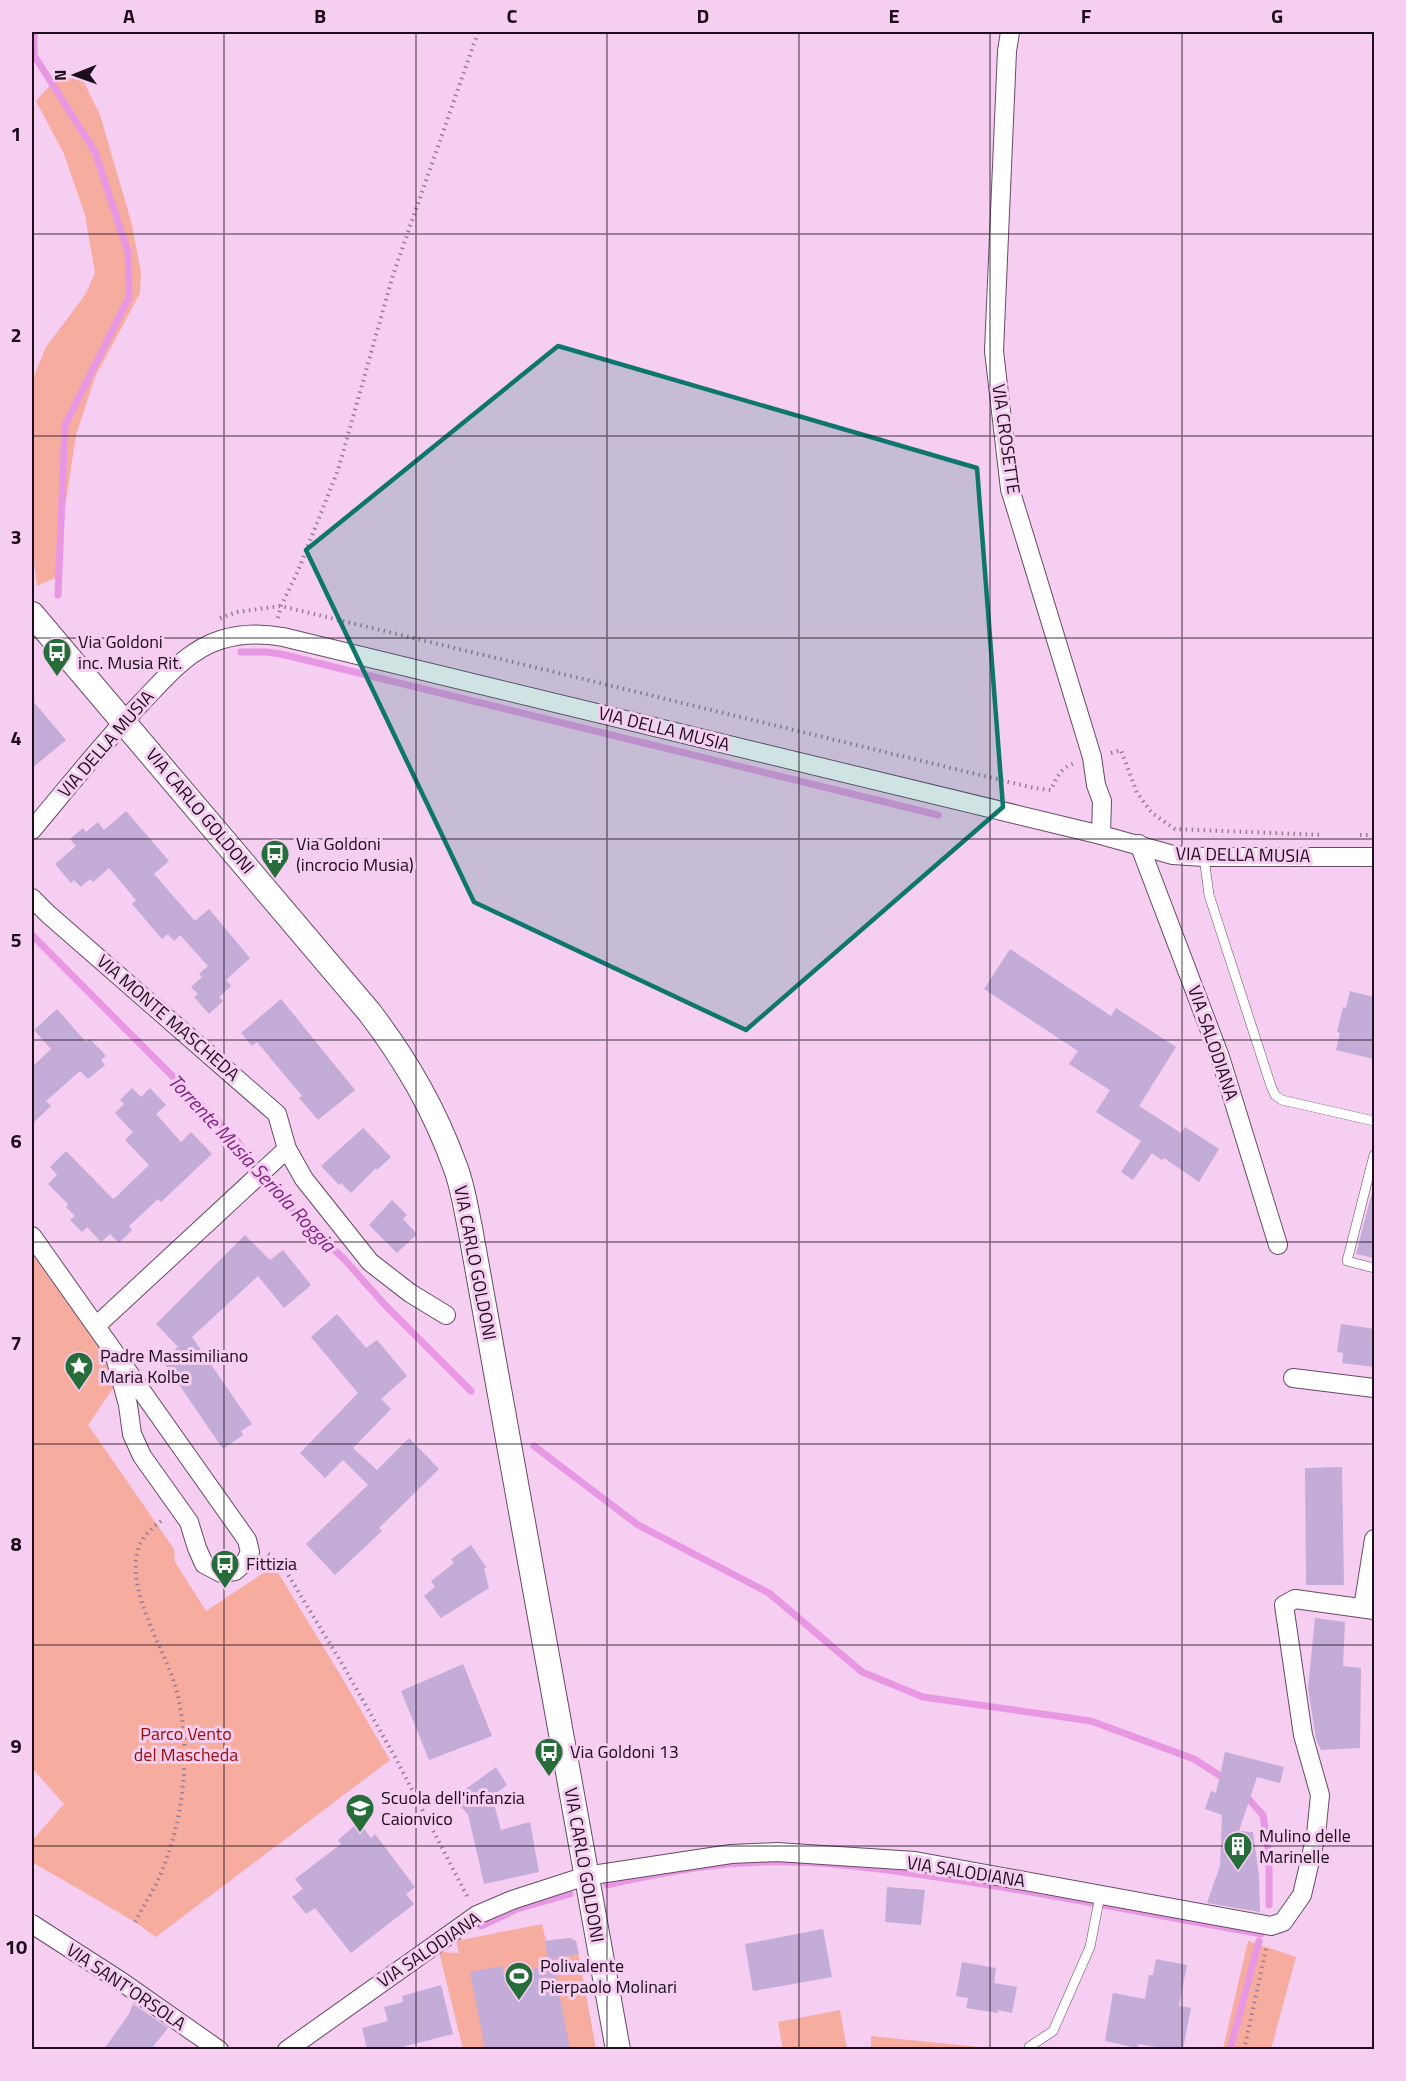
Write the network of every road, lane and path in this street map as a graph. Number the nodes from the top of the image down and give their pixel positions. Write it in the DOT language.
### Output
graph roads {
  1 [pos="478,32"];
  2 [pos="1010,32"];
  3 [pos="32,614"];
  4 [pos="274,635"];
  5 [pos="124,721"];
  6 [pos="1092,757"];
  7 [pos="32,830"];
  8 [pos="1101,835"];
  9 [pos="1374,835"];
  10 [pos="1328,836"];
  11 [pos="1351,836"];
  12 [pos="1139,844"];
  13 [pos="1374,856"];
  14 [pos="1204,857"];
  15 [pos="32,898"];
  16 [pos="1374,1121"];
  17 [pos="287,1149"];
  18 [pos="1374,1155"];
  19 [pos="32,1236"];
  20 [pos="1278,1245"];
  21 [pos="1374,1268"];
  22 [pos="446,1316"];
  23 [pos="96,1326"];
  24 [pos="114,1353"];
  25 [pos="1293,1377"];
  26 [pos="1374,1388"];
  27 [pos="179,1508"];
  28 [pos="1374,1539"];
  29 [pos="247,1540"];
  30 [pos="1369,1609"];
  31 [pos="586,1876"];
  32 [pos="1100,1895"];
  33 [pos="477,1915"];
  34 [pos="135,1922"];
  35 [pos="32,1924"];
  36 [pos="1271,1926"];
  37 [pos="1029,2047"];
  38 [pos="219,2049"];
  39 [pos="286,2049"];
  40 [pos="618,2049"];
  41 [pos="1244,2049"];
  1 -- 4 [label="path"];
  2 -- 6 [label="street, VIA CROSETTE"];
  3 -- 5 [label="street, VIA CARLO GOLDONI"];
  4 -- 5 [label="street, VIA DELLA MUSIA"];
  4 -- 8 [label="street, VIA DELLA MUSIA"];
  5 -- 7 [label="street, VIA DELLA MUSIA"];
  5 -- 31 [label="street, VIA CARLO GOLDONI"];
  6 -- 8 [label="street, VIA CROSETTE"];
  6 -- 10 [label="path"];
  8 -- 12 [label="street, VIA DELLA MUSIA"];
  9 -- 11 [label="path"];
  12 -- 14 [label="street, VIA DELLA MUSIA"];
  12 -- 20 [label="street, VIA SALODIANA"];
  13 -- 14 [label="street, VIA DELLA MUSIA"];
  14 -- 16 [label="lane"];
  15 -- 17 [label="street, VIA MONTE MASCHEDA"];
  17 -- 22 [label="street, VIA MONTE MASCHEDA"];
  17 -- 23 [label="street"];
  18 -- 21 [label="lane"];
  19 -- 23 [label="street"];
  23 -- 24 [label="street"];
  24 -- 27 [label="street"];
  24 -- 29 [label="street"];
  25 -- 26 [label="street"];
  27 -- 29 [label="street"];
  27 -- 34 [label="path"];
  28 -- 30 [label="street"];
  29 -- 33 [label="path"];
  30 -- 36 [label="street"];
  31 -- 32 [label="street, VIA SALODIANA"];
  31 -- 33 [label="street, VIA SALODIANA"];
  31 -- 40 [label="street, VIA CARLO GOLDONI"];
  32 -- 36 [label="street, VIA SALODIANA"];
  32 -- 37 [label="lane"];
  33 -- 39 [label="street, VIA SALODIANA"];
  35 -- 38 [label="street, VIA SANT'ORSOLA"];
  36 -- 41 [label="path"];
}
